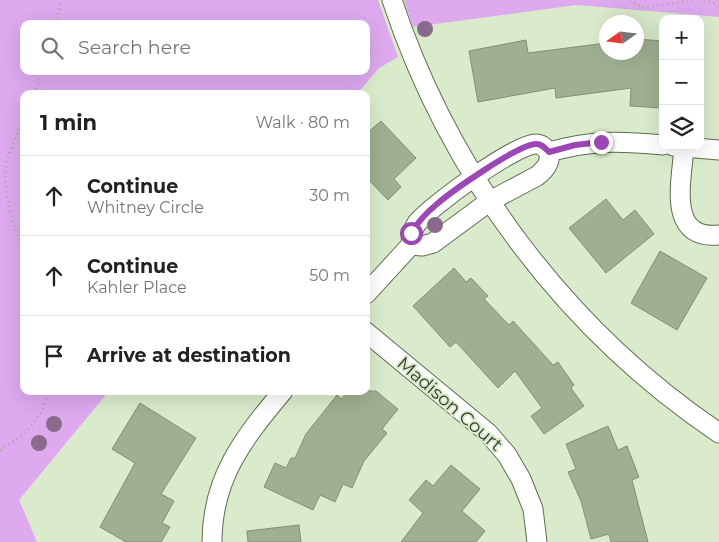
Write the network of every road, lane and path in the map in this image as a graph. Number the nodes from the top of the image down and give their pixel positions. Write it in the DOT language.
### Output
graph roads {
  1 [pos="62,0"];
  2 [pos="392,0"];
  3 [pos="630,0"];
  4 [pos="697,0"];
  5 [pos="704,0"];
  6 [pos="719,5"];
  7 [pos="56,20"];
  8 [pos="41,75"];
  9 [pos="36,90"];
  10 [pos="20,129"];
  11 [pos="659,145"];
  12 [pos="704,149"];
  13 [pos="679,150"];
  14 [pos="719,150"];
  15 [pos="549,152"];
  16 [pos="474,177"];
  17 [pos="490,201"];
  18 [pos="719,235"];
  19 [pos="20,242"];
  20 [pos="411,245"];
  21 [pos="370,290"];
  22 [pos="370,335"];
  23 [pos="47,395"];
  24 [pos="281,395"];
  25 [pos="719,432"];
  26 [pos="0,450"];
  27 [pos="212,542"];
  28 [pos="538,542"];
  1 -- 7 [label="path"];
  2 -- 16 [label="street"];
  3 -- 4 [label="path"];
  5 -- 6 [label="path"];
  8 -- 9 [label="path"];
  10 -- 19 [label="path"];
  11 -- 15 [label="street"];
  12 -- 14 [label="street"];
  13 -- 18 [label="street"];
  15 -- 16 [label="street"];
  15 -- 17 [label="street"];
  16 -- 17 [label="street"];
  16 -- 20 [label="street"];
  17 -- 20 [label="street"];
  17 -- 25 [label="street"];
  20 -- 21 [label="street"];
  22 -- 28 [label="street, Madison Court"];
  23 -- 26 [label="path"];
  24 -- 27 [label="street"];
}
